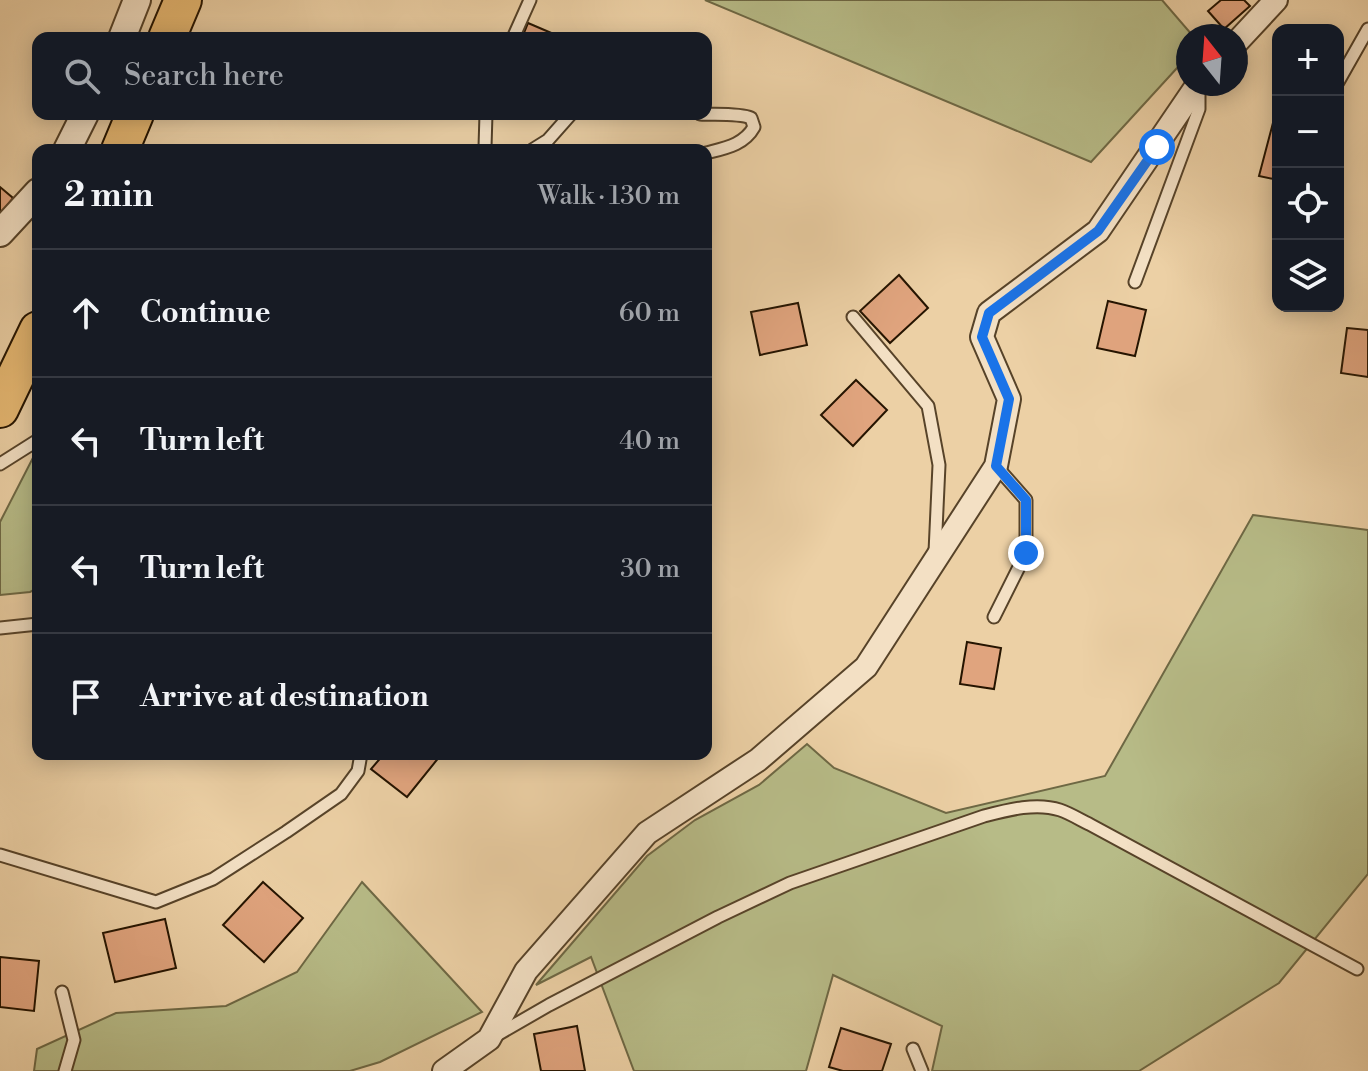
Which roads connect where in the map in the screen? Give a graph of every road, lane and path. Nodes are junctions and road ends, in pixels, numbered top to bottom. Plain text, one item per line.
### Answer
1 (137, 0) edge
2 (183, 0) edge
3 (530, 0) edge
4 (1276, 0) edge
5 (1368, 29) edge
6 (1248, 30) edge
7 (124, 32) edge
8 (170, 32) edge
9 (516, 32) edge
10 (1344, 71) edge
11 (1191, 96) edge
12 (1199, 96) edge
13 (712, 115) edge
14 (82, 120) edge
15 (132, 120) edge
16 (486, 120) edge
17 (566, 120) edge
18 (70, 144) edge
19 (122, 144) edge
20 (486, 144) edge
21 (542, 144) edge
22 (712, 151) edge
23 (32, 198) edge
24 (0, 233) edge
25 (1135, 282) dead end
26 (853, 317) dead end
27 (32, 342) edge
28 (0, 409) edge
29 (32, 444) edge
30 (0, 464) edge
31 (996, 466) junction
32 (935, 561) junction
33 (994, 617) dead end
34 (32, 625) edge
35 (0, 628) edge
36 (360, 760) edge
37 (0, 855) edge
38 (1357, 969) dead end
39 (62, 992) dead end
40 (489, 1039) junction
41 (913, 1049) dead end
42 (65, 1071) edge
43 (444, 1071) edge
44 (922, 1071) edge

1 - 7 street
2 - 8 highway
3 - 9 lane
4 - 6 street
5 - 10 lane
11 - 31 street
12 - 25 lane
13 - 22 lane
14 - 18 street
15 - 19 highway
16 - 20 lane
17 - 21 lane
23 - 24 street
26 - 32 lane
27 - 28 highway
29 - 30 lane
31 - 32 street
31 - 33 lane
32 - 40 street
34 - 35 lane
36 - 37 lane
38 - 40 lane
39 - 42 lane
40 - 43 street
41 - 44 lane

